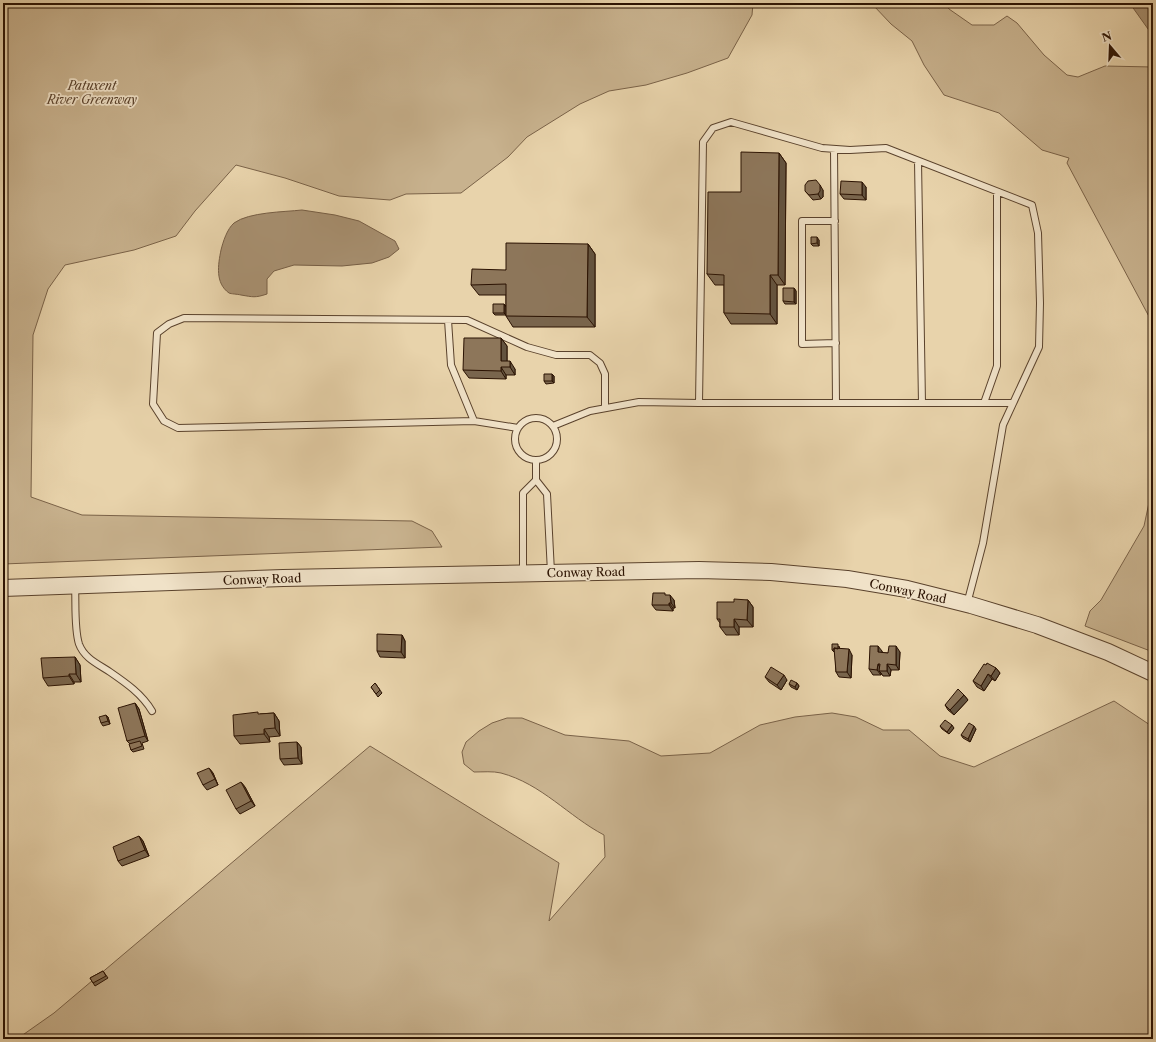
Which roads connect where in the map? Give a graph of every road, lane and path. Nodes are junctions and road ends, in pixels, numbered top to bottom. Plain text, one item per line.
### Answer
1 (834, 149) junction
2 (918, 161) junction
3 (997, 192) junction
4 (835, 221) junction
5 (448, 320) junction
6 (836, 343) junction
7 (699, 403) junction
8 (836, 403) junction
9 (922, 403) junction
10 (984, 403) junction
11 (1013, 403) junction
12 (605, 408) junction
13 (474, 421) junction
14 (553, 426) junction
15 (518, 428) junction
16 (536, 460) junction
17 (536, 480) junction
18 (551, 572) junction
19 (523, 573) junction
20 (75, 586) junction
21 (3, 588) edge
22 (967, 604) junction
23 (1153, 673) edge
24 (152, 711) dead end

1 - 2 lane
1 - 4 lane
1 - 7 lane
2 - 3 lane
2 - 9 lane
3 - 10 lane
3 - 11 lane
4 - 6 lane
4 - 6 lane
5 - 12 lane
5 - 13 lane
5 - 13 lane
6 - 8 lane
7 - 8 lane
7 - 12 lane
8 - 9 lane
9 - 10 lane
10 - 11 lane
11 - 22 lane
12 - 14 lane
13 - 15 lane
14 - 15 lane
14 - 16 lane
15 - 16 lane
16 - 17 lane
17 - 18 lane
17 - 19 lane
18 - 19 street, Conway Road
18 - 22 street, Conway Road
19 - 20 street, Conway Road
20 - 21 street, Conway Road
20 - 24 lane
22 - 23 street, Conway Road

